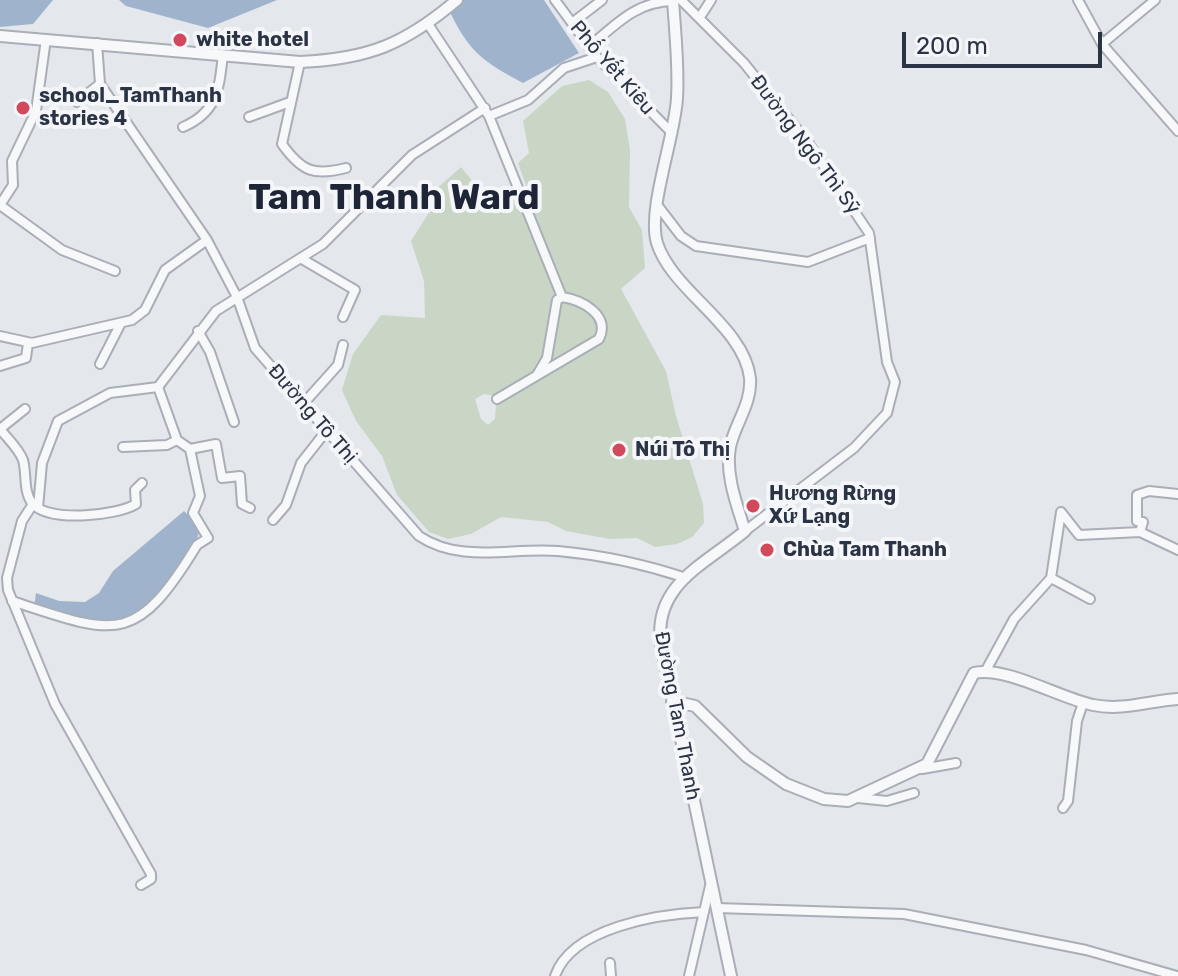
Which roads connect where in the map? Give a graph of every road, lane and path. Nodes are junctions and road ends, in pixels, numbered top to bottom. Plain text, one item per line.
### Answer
1 (457, 0) edge
2 (602, 0) edge
3 (676, 0) edge
4 (711, 0) edge
5 (1078, 0) edge
6 (1155, 0) edge
7 (561, 2) edge
8 (700, 17) junction
9 (572, 23) junction
10 (428, 24) junction
11 (0, 36) edge
12 (46, 39) junction
13 (97, 43) junction
14 (1102, 44) junction
15 (589, 47) junction
16 (223, 55) junction
17 (597, 57) junction
18 (300, 62) junction
19 (100, 84) junction
20 (77, 102) dead end
21 (290, 102) junction
22 (487, 112) junction
23 (249, 117) dead end
24 (183, 127) dead end
25 (1178, 131) edge
26 (672, 133) junction
27 (346, 168) dead end
28 (0, 205) edge
29 (658, 206) junction
30 (870, 238) junction
31 (207, 240) junction
32 (302, 259) junction
33 (115, 271) dead end
34 (237, 297) junction
35 (562, 297) junction
36 (343, 317) dead end
37 (120, 325) junction
38 (198, 331) junction
39 (0, 336) edge
40 (28, 343) junction
41 (343, 345) dead end
42 (100, 364) dead end
43 (0, 366) edge
44 (534, 379) junction
45 (158, 387) junction
46 (497, 399) dead end
47 (304, 403) junction
48 (25, 409) dead end
49 (234, 422) dead end
50 (0, 429) edge
51 (327, 430) junction
52 (177, 440) junction
53 (123, 447) dead end
54 (190, 449) junction
55 (142, 483) dead end
56 (1178, 494) edge
57 (35, 506) junction
58 (250, 508) dead end
59 (273, 520) dead end
60 (745, 531) junction
61 (1140, 532) junction
62 (1178, 550) edge
63 (686, 578) junction
64 (1051, 578) junction
65 (1090, 599) dead end
66 (12, 601) junction
67 (985, 672) junction
68 (1178, 699) edge
69 (672, 701) junction
70 (1083, 703) junction
71 (956, 763) dead end
72 (922, 769) junction
73 (914, 793) dead end
74 (858, 798) junction
75 (1063, 808) dead end
76 (141, 885) dead end
77 (710, 886) junction
78 (717, 908) junction
79 (704, 912) junction
80 (610, 963) dead end
81 (555, 976) edge
82 (611, 976) edge
83 (689, 976) edge
84 (731, 976) edge
85 (1177, 976) edge

1 - 10 street
2 - 9 street
3 - 8 street, Đường Ngô Thì Sỹ
3 - 15 street
3 - 26 street
4 - 8 street
5 - 14 street
6 - 14 street
7 - 9 street, Phố Yết Kiêu
8 - 30 street, Đường Ngô Thì Sỹ
9 - 15 street, Phố Yết Kiêu
10 - 18 street
10 - 22 street
11 - 12 street
12 - 13 street
12 - 28 street
13 - 16 street
13 - 19 street
14 - 25 street
15 - 17 street, Phố Yết Kiêu
16 - 18 street
16 - 24 street
17 - 22 street
17 - 26 street, Phố Yết Kiêu
18 - 21 street
19 - 20 street
19 - 31 street, Đường Tô Thị
21 - 23 street
21 - 27 street
22 - 32 street
22 - 35 street
26 - 29 street
28 - 33 street
29 - 30 street
29 - 60 street
30 - 60 street, Đường Ngô Thì Sỹ
31 - 34 street, Đường Tô Thị
31 - 37 street
32 - 34 street
32 - 36 street
34 - 38 street
34 - 47 street, Đường Tô Thị
35 - 44 street
35 - 44 street
37 - 40 street
37 - 42 street
38 - 45 street
38 - 49 street
39 - 40 street
40 - 43 street
41 - 47 street
44 - 46 street
45 - 52 street
45 - 57 street
47 - 51 street, Đường Tô Thị
48 - 50 street
50 - 57 street
51 - 59 street
51 - 63 street, Đường Tô Thị
52 - 53 street
52 - 54 street
54 - 58 street
54 - 66 street
55 - 57 street
56 - 61 street
57 - 66 street
60 - 63 street, Đường Tam Thanh
61 - 62 street
61 - 64 street
63 - 69 street, Đường Tam Thanh
64 - 65 street
64 - 67 street
66 - 76 street
67 - 70 street
67 - 72 street
68 - 70 street
69 - 74 street
69 - 77 street, Đường Tam Thanh
70 - 75 street
71 - 72 street
72 - 74 street
73 - 74 street
77 - 78 street, Đường Tam Thanh
77 - 79 street
78 - 84 street, Đường Tam Thanh
78 - 85 street
79 - 81 street
79 - 83 street
80 - 82 street

